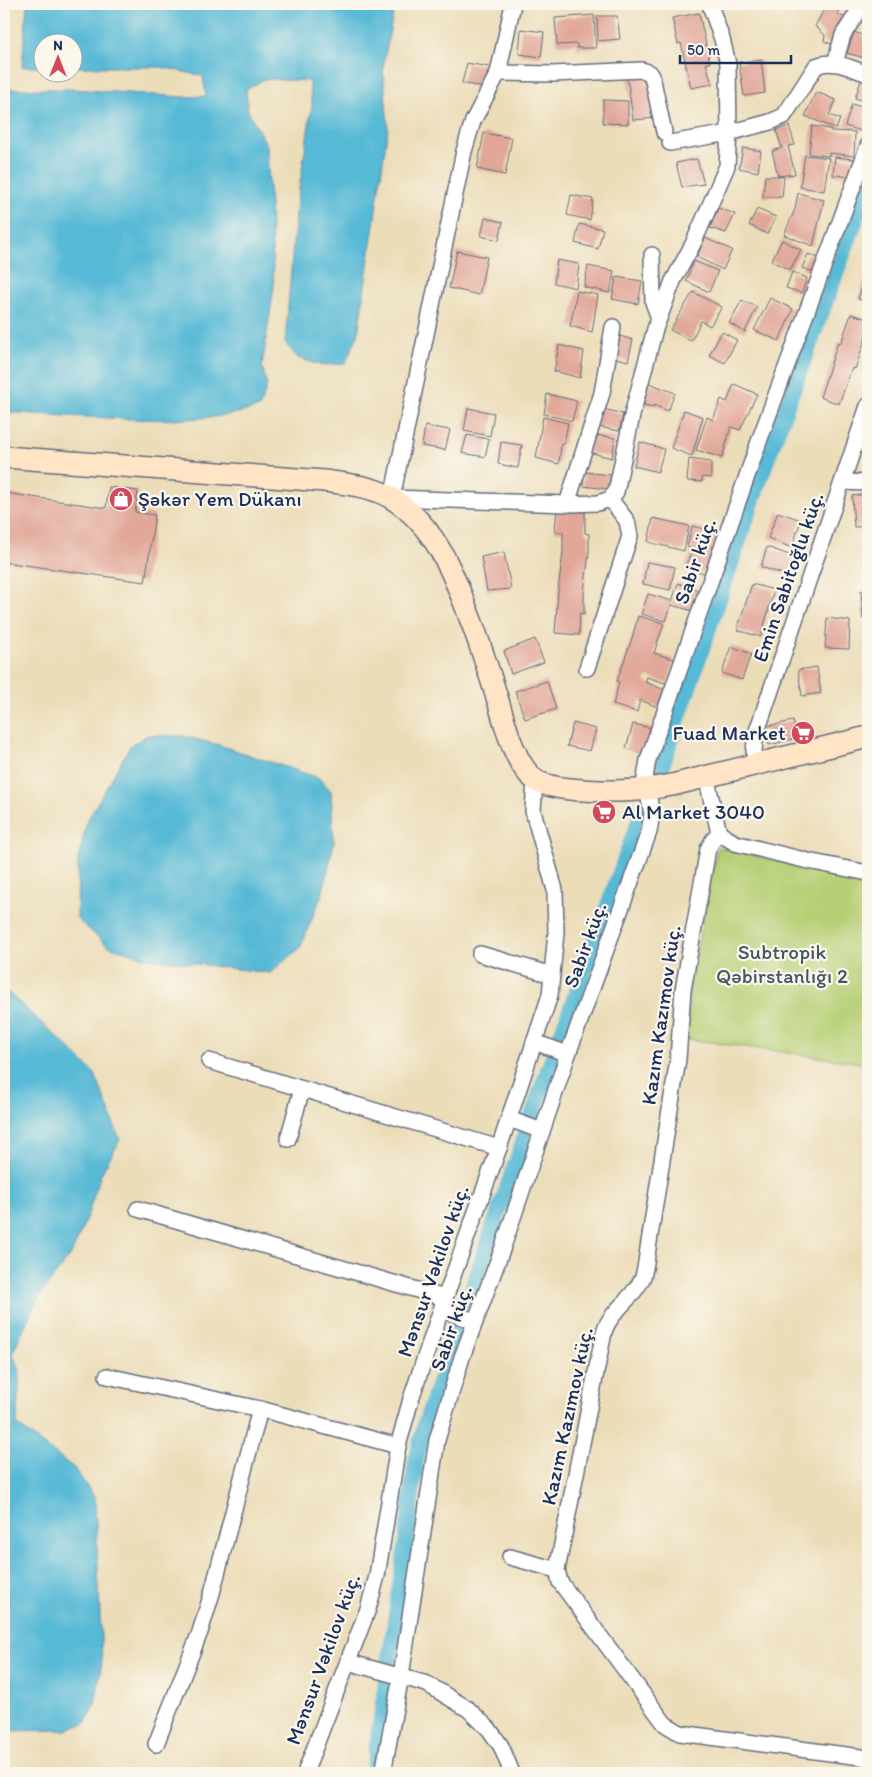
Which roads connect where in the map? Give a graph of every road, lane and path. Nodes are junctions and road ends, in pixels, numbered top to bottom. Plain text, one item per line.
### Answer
1 (513, 4) edge
2 (863, 4) edge
3 (711, 8) dead end
4 (835, 63) junction
5 (498, 73) junction
6 (868, 74) edge
7 (729, 133) junction
8 (868, 146) edge
9 (652, 255) dead end
10 (659, 318) junction
11 (613, 327) dead end
12 (868, 406) edge
13 (4, 456) edge
14 (843, 482) junction
15 (868, 482) edge
16 (392, 498) junction
17 (610, 499) junction
18 (567, 504) junction
19 (587, 668) dead end
20 (868, 737) edge
21 (755, 764) junction
22 (706, 776) junction
23 (535, 780) junction
24 (647, 789) junction
25 (719, 833) junction
26 (868, 873) edge
27 (480, 954) dead end
28 (552, 976) junction
29 (534, 1042) junction
30 (568, 1054) junction
31 (209, 1061) dead end
32 (302, 1089) junction
33 (509, 1119) junction
34 (542, 1132) junction
35 (288, 1139) dead end
36 (500, 1148) junction
37 (138, 1209) dead end
38 (443, 1304) junction
39 (475, 1321) junction
40 (107, 1376) dead end
41 (260, 1409) junction
42 (398, 1446) junction
43 (510, 1557) dead end
44 (557, 1570) junction
45 (348, 1662) junction
46 (401, 1676) junction
47 (156, 1744) dead end
48 (868, 1758) edge
49 (304, 1773) edge
50 (383, 1773) edge
51 (512, 1773) edge

1 - 5 street
2 - 4 street
3 - 7 street
4 - 6 street
4 - 7 street
5 - 7 street
5 - 16 street
7 - 10 street
8 - 24 street, Sabir küç.
9 - 10 street
10 - 17 street
11 - 18 street
12 - 14 street, Emin Sabitoğlu küç.
13 - 16 street
14 - 15 street
14 - 21 street, Emin Sabitoğlu küç.
16 - 18 street
16 - 23 street
17 - 18 street
17 - 19 street
20 - 21 street
21 - 22 street
22 - 24 street
22 - 25 street
23 - 24 street
23 - 28 street, Mənsur Vəkilov küç.
24 - 30 street, Sabir küç.
25 - 26 street
25 - 44 street, Kazım Kazımov küç.
27 - 28 street
28 - 29 street, Mənsur Vəkilov küç.
29 - 30 street
29 - 33 street, Mənsur Vəkilov küç.
30 - 34 street, Sabir küç.
31 - 32 street
32 - 35 street
32 - 36 street
33 - 34 street
33 - 36 street, Mənsur Vəkilov küç.
34 - 39 street, Sabir küç.
36 - 38 street, Mənsur Vəkilov küç.
37 - 38 street
38 - 39 street
38 - 42 street, Mənsur Vəkilov küç.
39 - 46 street, Sabir küç.
40 - 41 street
41 - 42 street
41 - 47 street
42 - 45 street, Mənsur Vəkilov küç.
43 - 44 street
44 - 48 street
45 - 46 street
45 - 49 street, Mənsur Vəkilov küç.
46 - 50 street, Sabir küç.
46 - 51 street

